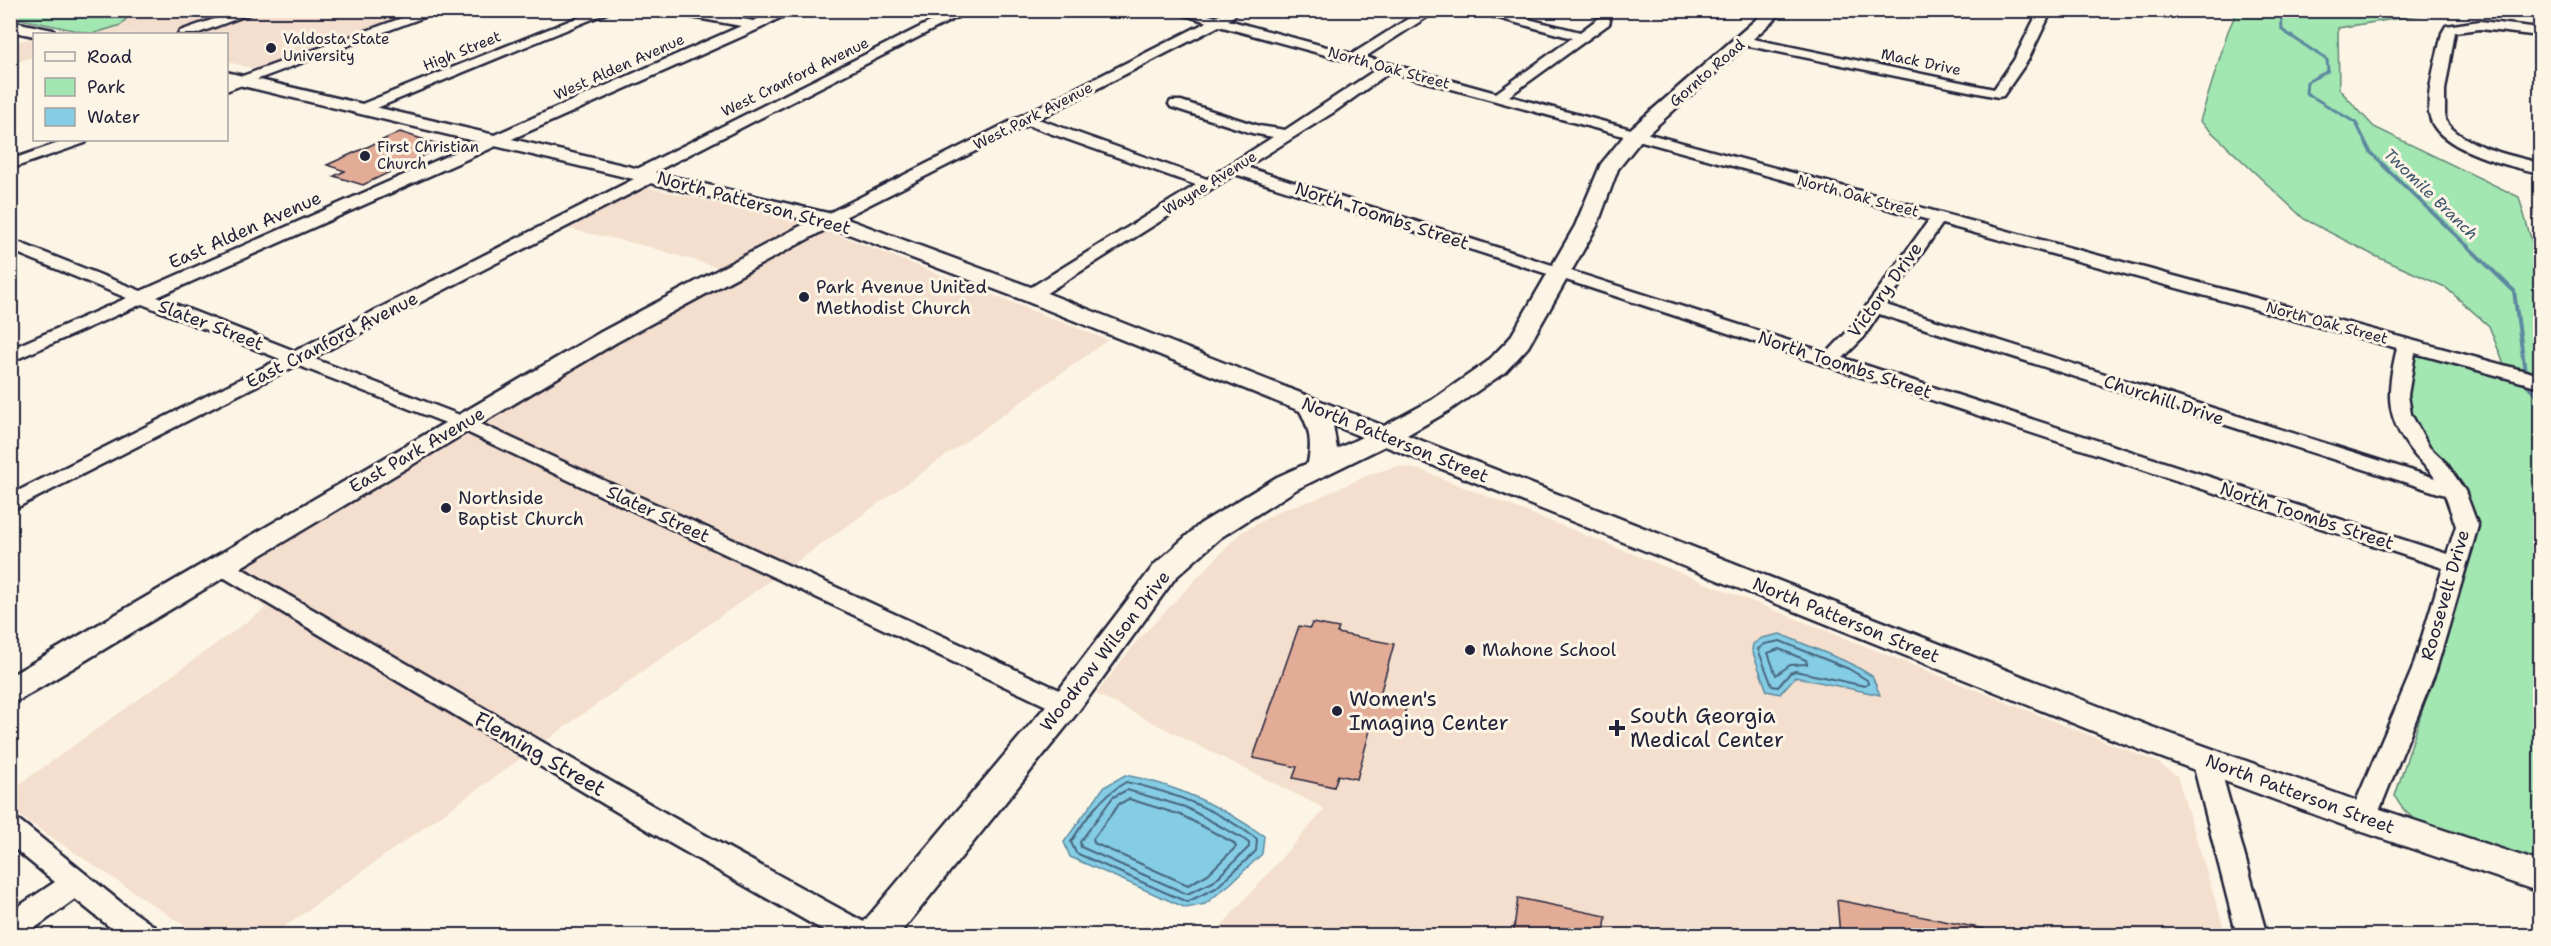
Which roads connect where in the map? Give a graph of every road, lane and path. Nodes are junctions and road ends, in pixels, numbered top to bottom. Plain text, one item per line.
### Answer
1 (254, 10) edge
2 (437, 10) edge
3 (608, 10) edge
4 (675, 10) edge
5 (788, 10) edge
6 (965, 10) edge
7 (1176, 10) edge
8 (1236, 10) edge
9 (1432, 10) edge
10 (1475, 10) edge
11 (1778, 10) edge
12 (2046, 10) edge
13 (1604, 21) dead end
14 (1217, 22) junction
15 (756, 25) junction
16 (11, 26) edge
17 (2541, 32) edge
18 (42, 33) edge
19 (188, 33) edge
20 (1583, 36) junction
21 (1744, 40) junction
22 (1353, 59) junction
23 (1387, 68) junction
24 (232, 81) edge
25 (1498, 98) junction
26 (1176, 105) dead end
27 (362, 109) junction
28 (1026, 120) junction
29 (1287, 135) junction
30 (1635, 135) junction
31 (496, 140) junction
32 (77, 141) edge
33 (10, 165) edge
34 (1232, 168) junction
35 (2541, 168) edge
36 (647, 175) junction
37 (1207, 184) junction
38 (1938, 218) junction
39 (829, 219) junction
40 (10, 244) edge
41 (1560, 272) junction
42 (1031, 295) junction
43 (143, 298) junction
44 (1875, 307) junction
45 (2407, 344) junction
46 (10, 356) edge
47 (296, 358) junction
48 (1830, 361) junction
49 (2541, 381) edge
50 (1309, 406) junction
51 (463, 423) junction
52 (1386, 436) junction
53 (1320, 467) junction
54 (2454, 491) junction
55 (10, 504) edge
56 (2457, 565) junction
57 (221, 566) junction
58 (10, 691) edge
59 (1066, 704) junction
60 (2205, 760) junction
61 (2363, 818) junction
62 (10, 829) edge
63 (2541, 877) edge
64 (76, 883) junction
65 (10, 929) edge
66 (146, 936) edge
67 (863, 936) edge
68 (875, 936) edge
69 (2252, 936) edge

1 - 19 street
2 - 24 street
3 - 27 street, High Street
4 - 15 street
5 - 15 street, West Alden Avenue
6 - 36 street, West Cranford Avenue
7 - 14 street, North Oak Street
8 - 14 street, West Park Avenue
9 - 22 street
10 - 20 street
11 - 21 main road, Gornto Road
12 - 21 street, Mack Drive
13 - 20 street
14 - 22 street, North Oak Street
14 - 28 street, West Park Avenue
15 - 31 street, West Alden Avenue
16 - 18 main road
17 - 35 street
20 - 25 street
21 - 30 main road, Gornto Road
22 - 23 street, North Oak Street
23 - 25 street, North Oak Street
23 - 29 street, Wayne Avenue
24 - 27 main road, North Patterson Street
25 - 30 street, North Oak Street
26 - 29 street
27 - 31 main road, North Patterson Street
28 - 37 street
28 - 39 street, West Park Avenue
29 - 34 street, Wayne Avenue
30 - 38 street, North Oak Street
30 - 41 main road, Woodrow Wilson Drive
31 - 36 main road, North Patterson Street
31 - 43 street, East Alden Avenue
32 - 33 street
34 - 37 street, Wayne Avenue
34 - 41 street, North Toombs Street
36 - 39 main road, North Patterson Street
36 - 47 street, East Cranford Avenue
37 - 42 street, Wayne Avenue
38 - 44 street, Victory Drive
38 - 45 street, North Oak Street
39 - 42 main road, North Patterson Street
39 - 51 main road, East Park Avenue
40 - 43 street, Slater Street
41 - 48 street, North Toombs Street
41 - 52 main road, Woodrow Wilson Drive
42 - 50 main road, North Patterson Street
43 - 46 street, East Alden Avenue
43 - 47 street, Slater Street
44 - 48 street, Victory Drive
44 - 54 street, Churchill Drive
45 - 49 street, North Oak Street
45 - 54 street, Roosevelt Drive
47 - 51 street, Slater Street
47 - 55 street, East Cranford Avenue
48 - 56 street, North Toombs Street
50 - 52 main road, North Patterson Street
50 - 53 main road
51 - 57 main road, East Park Avenue
51 - 59 street, Slater Street
52 - 53 main road, Woodrow Wilson Drive
52 - 60 main road, North Patterson Street
53 - 59 main road, Woodrow Wilson Drive
54 - 56 street, Roosevelt Drive
56 - 61 street, Roosevelt Drive
57 - 58 main road, East Park Avenue
57 - 67 street, Fleming Street
59 - 68 main road, Woodrow Wilson Drive
60 - 61 main road, North Patterson Street
60 - 69 street
61 - 63 main road, North Patterson Street
62 - 64 street
64 - 65 street
64 - 66 street

